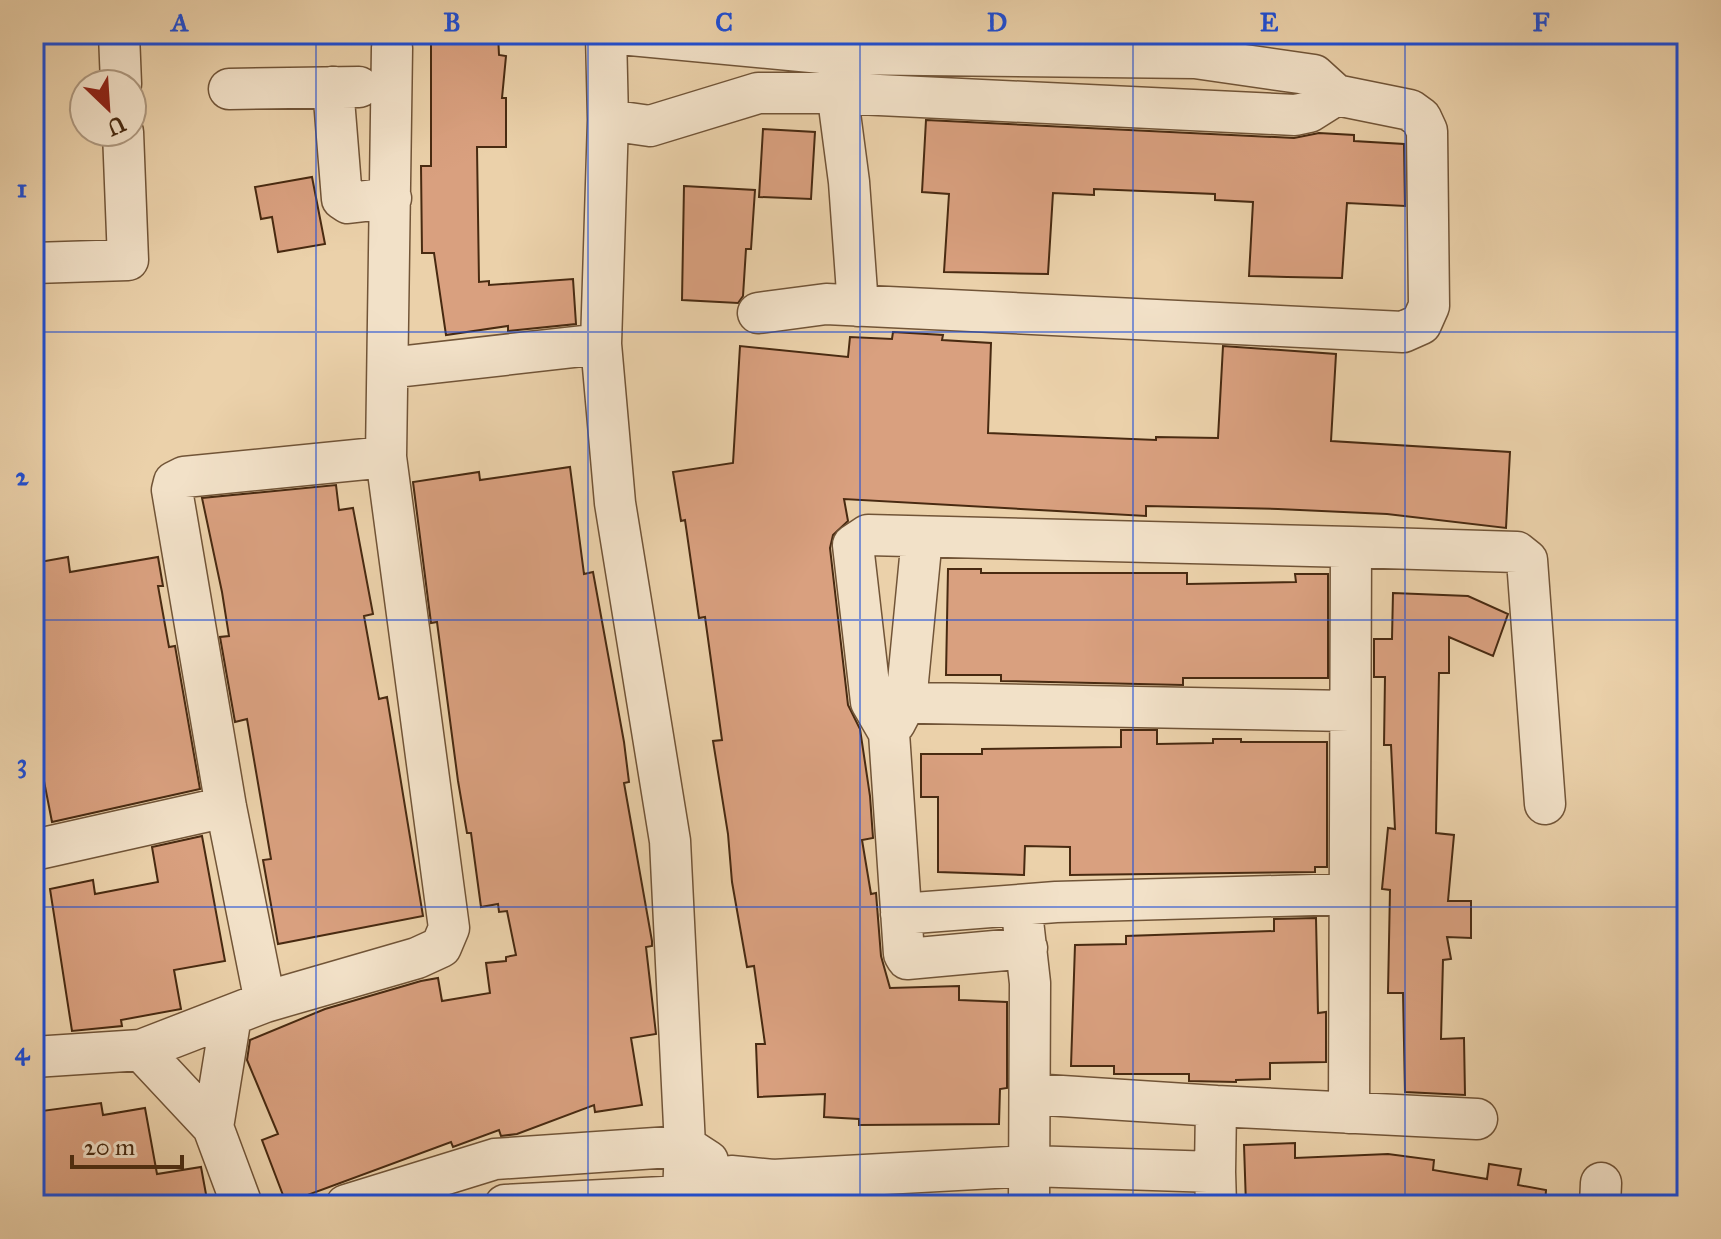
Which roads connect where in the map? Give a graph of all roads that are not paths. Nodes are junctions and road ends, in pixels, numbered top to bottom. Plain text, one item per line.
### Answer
1 (119, 34) edge
2 (606, 34) edge
3 (620, 34) edge
4 (831, 44) edge
5 (1195, 46) edge
6 (120, 68) edge
7 (333, 87) junction
8 (229, 89) dead end
9 (838, 93) junction
10 (1336, 95) junction
11 (608, 120) junction
12 (124, 148) edge
13 (391, 198) junction
14 (34, 263) edge
15 (858, 306) junction
16 (758, 313) dead end
17 (601, 344) junction
18 (388, 368) junction
19 (386, 457) junction
20 (922, 537) junction
21 (1351, 547) junction
22 (1349, 711) junction
23 (889, 713) junction
24 (1545, 804) dead end
25 (226, 807) junction
26 (34, 850) edge
27 (1348, 894) junction
28 (1021, 906) junction
29 (901, 914) junction
30 (1027, 948) junction
31 (248, 1009) junction
32 (37, 1047) edge
33 (141, 1050) junction
34 (1031, 1094) junction
35 (1216, 1106) junction
36 (1349, 1113) junction
37 (1477, 1119) dead end
38 (213, 1127) junction
39 (685, 1146) junction
40 (731, 1176) junction
41 (1029, 1186) edge
42 (1216, 1189) edge
43 (773, 1193) edge
44 (683, 1196) junction
45 (242, 1205) edge
46 (346, 1205) edge
47 (505, 1205) edge

1 - 6 street
2 - 11 street
3 - 4 street
4 - 5 street
4 - 9 street
5 - 10 street
7 - 8 street
7 - 13 street
7 - 13 street
9 - 10 street
9 - 11 street
9 - 15 street
10 - 15 street
11 - 17 street
12 - 14 street
13 - 18 street
15 - 16 street
17 - 18 street
17 - 39 street
18 - 19 street
19 - 25 street
19 - 31 street
20 - 21 street
20 - 23 street
20 - 23 street
21 - 22 street
21 - 24 street
22 - 23 street
22 - 27 street
23 - 29 street
25 - 26 street
25 - 31 street
27 - 28 street
27 - 36 street
28 - 29 street
28 - 30 street
29 - 30 street
30 - 34 street
31 - 33 street
31 - 38 street
32 - 33 street
33 - 38 street
34 - 35 street
34 - 41 street
35 - 36 street
35 - 42 street
36 - 37 street
38 - 45 street
39 - 40 street
39 - 44 street
39 - 46 street
40 - 43 street
40 - 44 street
41 - 42 street
41 - 43 street
44 - 47 street

